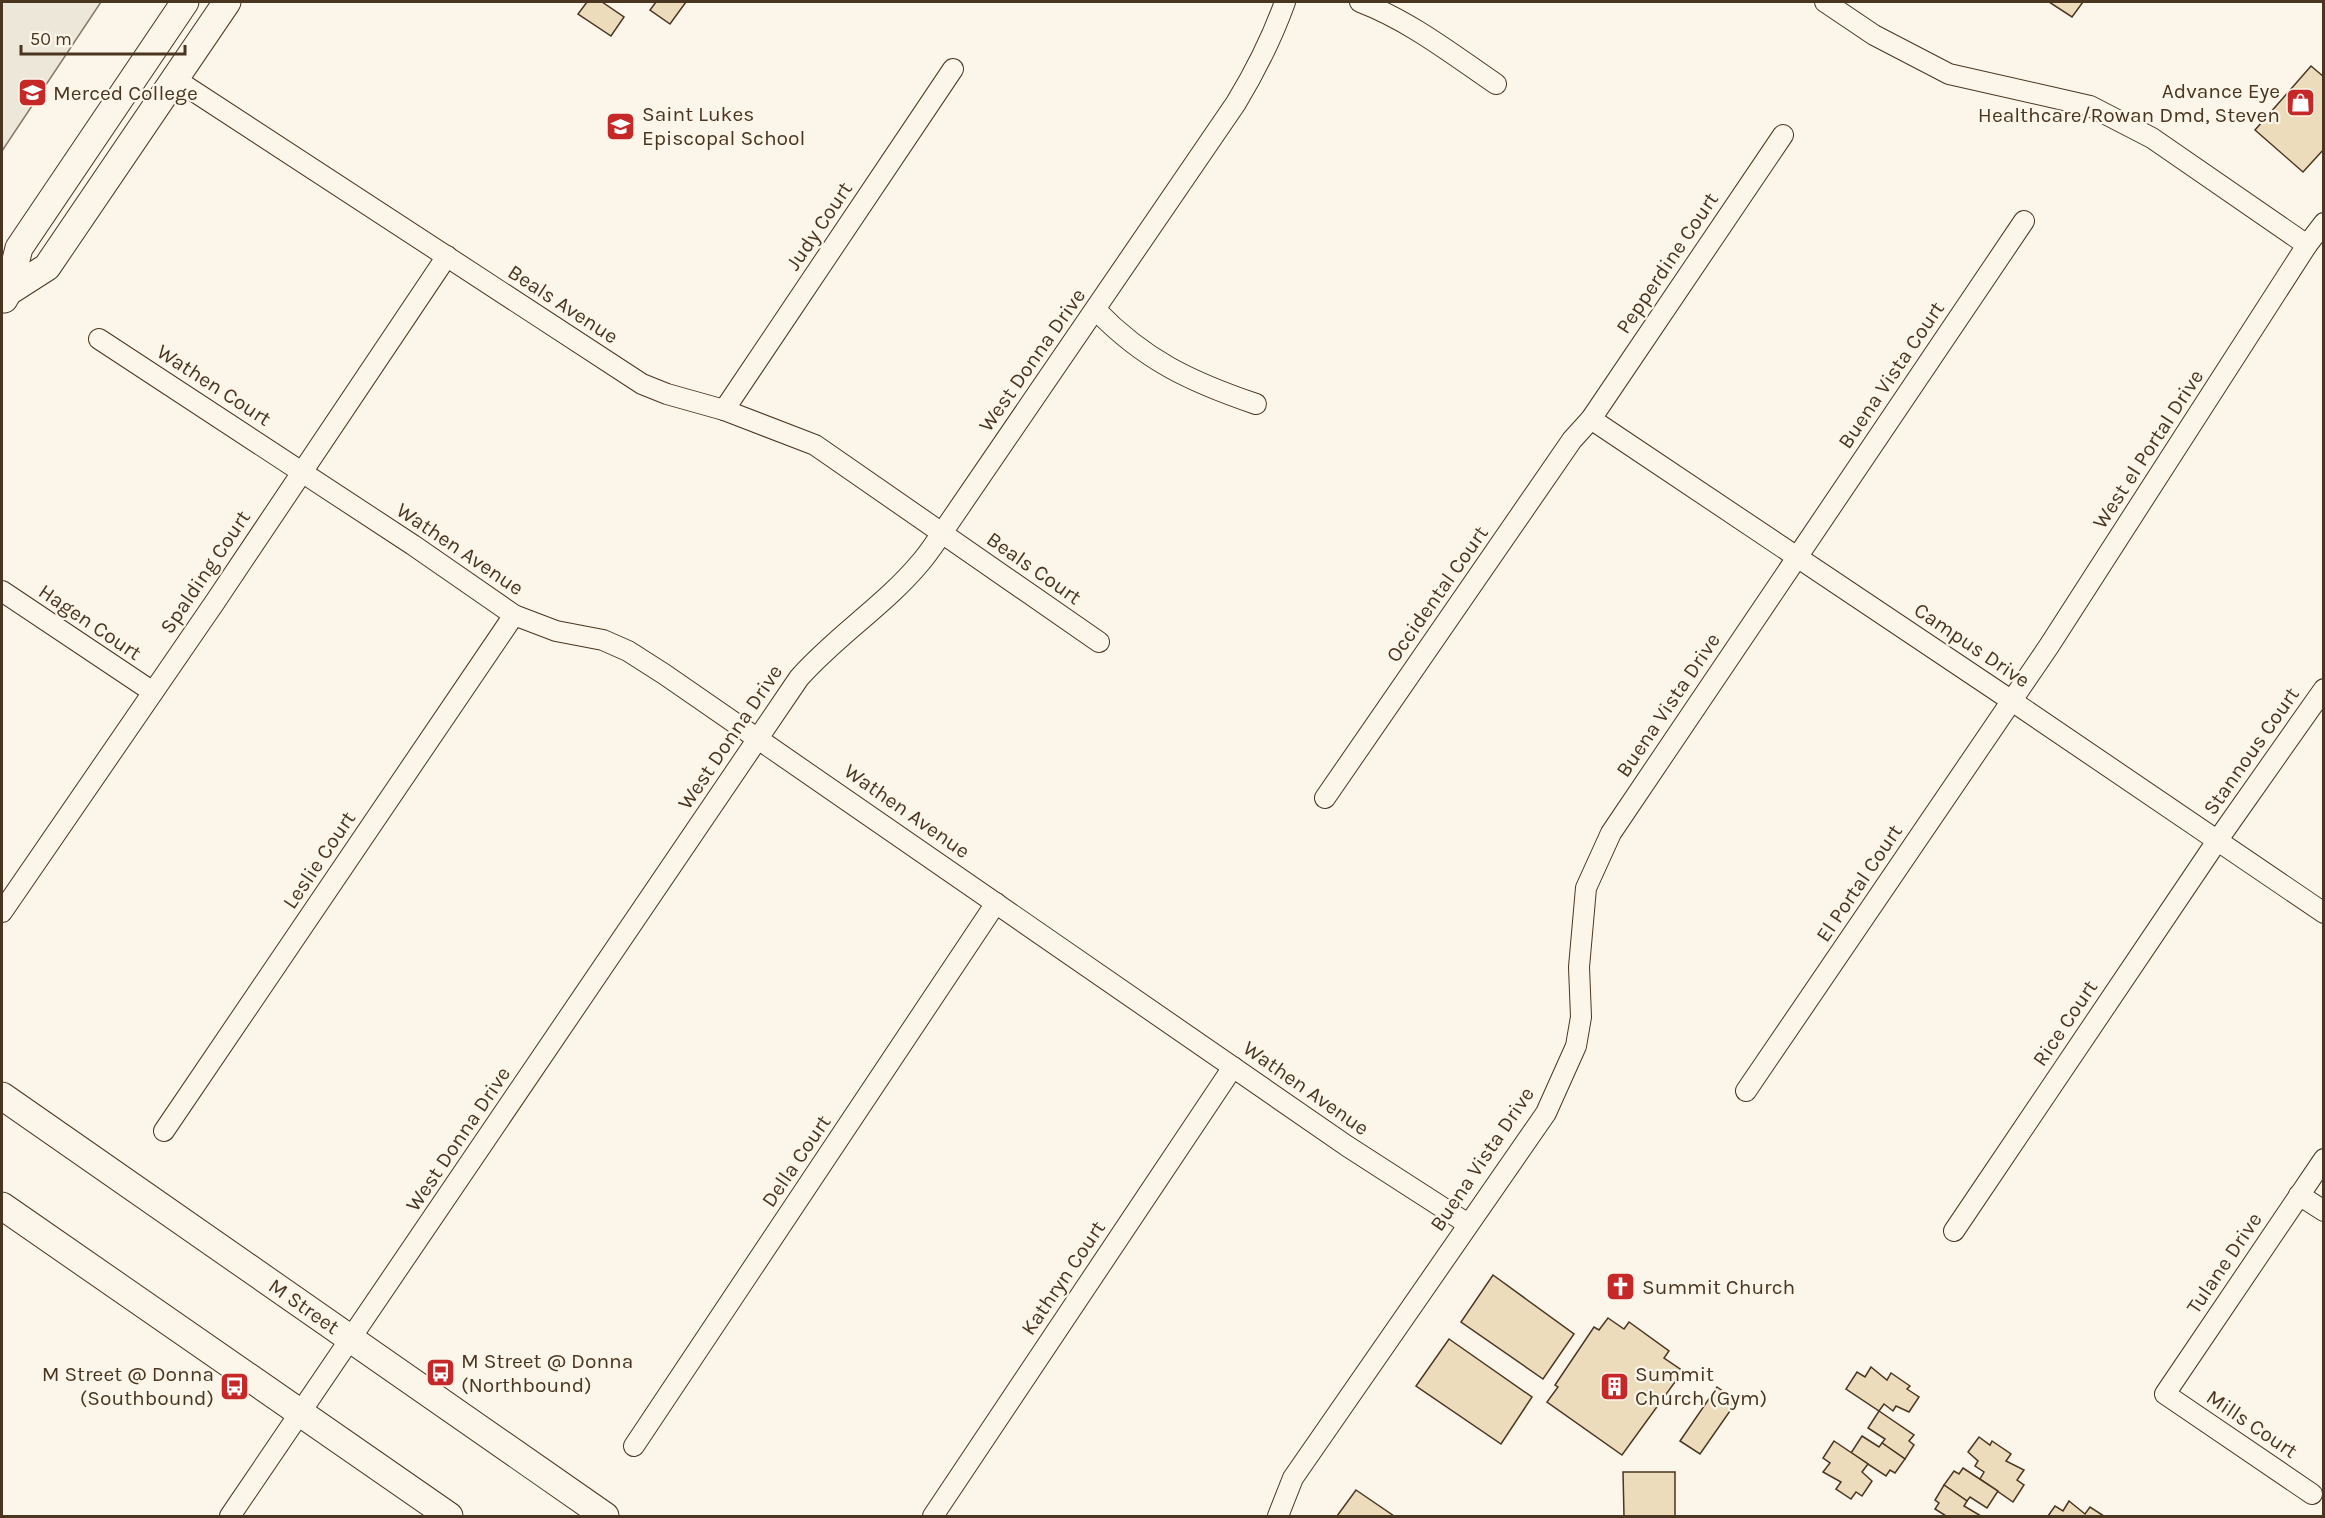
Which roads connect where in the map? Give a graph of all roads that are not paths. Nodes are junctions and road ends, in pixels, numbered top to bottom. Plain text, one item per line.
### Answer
1 (185, 2) edge
2 (227, 2) edge
3 (1285, 2) edge
4 (1360, 2) edge
5 (1832, 3) edge
6 (953, 69) dead end
7 (175, 79) junction
8 (1496, 84) dead end
9 (1783, 135) dead end
10 (2024, 222) dead end
11 (2324, 223) edge
12 (2307, 245) junction
13 (447, 256) junction
14 (4, 294) edge
15 (1096, 310) junction
16 (99, 339) dead end
17 (1256, 404) dead end
18 (724, 410) junction
19 (1591, 419) junction
20 (302, 471) junction
21 (942, 533) junction
22 (1798, 556) junction
23 (2, 591) edge
24 (514, 615) junction
25 (1099, 642) dead end
26 (2324, 688) edge
27 (153, 692) junction
28 (2012, 701) junction
29 (758, 737) junction
30 (1325, 798) dead end
31 (2217, 841) junction
32 (996, 903) junction
33 (3, 906) edge
34 (2324, 913) edge
35 (1233, 1067) junction
36 (1746, 1091) dead end
37 (2, 1096) edge
38 (164, 1131) dead end
39 (2324, 1159) edge
40 (2299, 1195) junction
41 (2, 1206) edge
42 (2324, 1211) edge
43 (1468, 1224) junction
44 (1954, 1231) dead end
45 (350, 1339) junction
46 (2165, 1394) joint
47 (300, 1413) junction
48 (634, 1446) dead end
49 (2312, 1494) dead end
50 (230, 1516) edge
51 (449, 1516) edge
52 (605, 1516) edge
53 (933, 1516) edge
54 (1278, 1516) edge

1 - 14 street
2 - 7 street
3 - 15 street, West Donna Drive
4 - 8 street
5 - 12 street
6 - 18 street, Judy Court
7 - 13 street, Beals Avenue
7 - 14 street
9 - 19 street, Pepperdine Court
10 - 22 street, Buena Vista Court
11 - 12 street, West el Portal Drive
12 - 28 street, West el Portal Drive
13 - 18 street, Beals Avenue
13 - 20 street, Spalding Court
15 - 17 street
15 - 21 street, West Donna Drive
16 - 20 street, Wathen Court
18 - 21 street, Beals Avenue
19 - 22 street, Campus Drive
19 - 30 street, Occidental Court
20 - 24 street, Wathen Avenue
20 - 27 street, Spalding Court
21 - 25 street, Beals Court
21 - 29 street, West Donna Drive
22 - 28 street, Campus Drive
22 - 43 street, Buena Vista Drive
23 - 27 street, Hagen Court
24 - 29 street, Wathen Avenue
24 - 38 street, Leslie Court
26 - 31 street, Stannous Court
27 - 33 street, Spalding Court
28 - 31 street, Campus Drive
28 - 36 street, El Portal Court
29 - 32 street, Wathen Avenue
29 - 45 street, West Donna Drive
31 - 34 street, Campus Drive
31 - 44 street, Rice Court
32 - 35 street, Wathen Avenue
32 - 48 street, Della Court
35 - 43 street, Wathen Avenue
35 - 53 street, Kathryn Court
37 - 45 street, M Street
39 - 40 street, Tulane Drive
40 - 42 street
40 - 46 street, Tulane Drive
41 - 47 street
43 - 54 street, Buena Vista Drive
45 - 47 street, West Donna Drive
45 - 52 street, M Street
46 - 49 street, Mills Court
47 - 50 street, West Donna Drive
47 - 51 street

